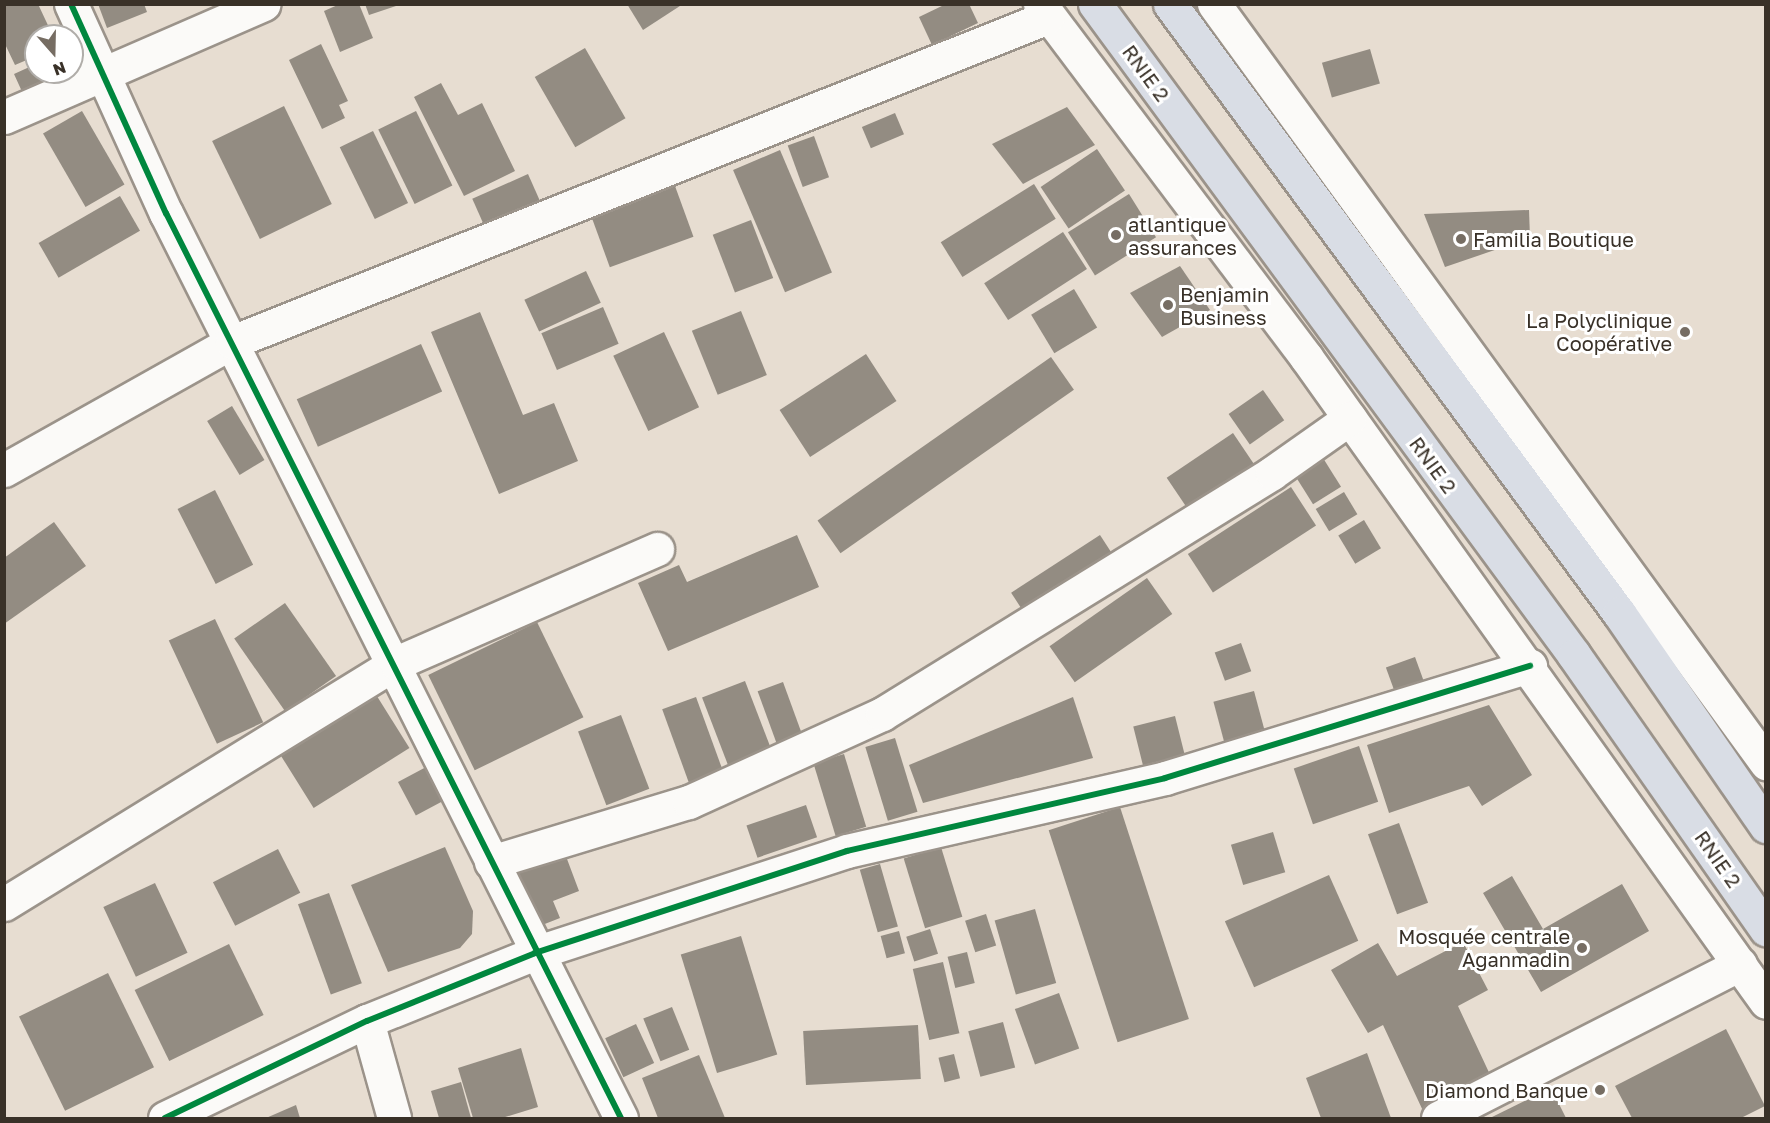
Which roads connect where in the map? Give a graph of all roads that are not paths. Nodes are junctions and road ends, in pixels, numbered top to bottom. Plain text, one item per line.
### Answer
1 (71, 4) edge
2 (264, 4) edge
3 (1095, 4) edge
4 (1170, 4) edge
5 (1214, 4) edge
6 (1044, 10) edge
7 (102, 74) junction
8 (4, 117) edge
9 (232, 342) junction
10 (1350, 418) junction
11 (4, 470) edge
12 (657, 549) dead end
13 (396, 663) junction
14 (1530, 666) junction
15 (1766, 763) edge
16 (1766, 826) edge
17 (491, 862) junction
18 (4, 904) edge
19 (1766, 929) edge
20 (535, 953) junction
21 (1740, 964) junction
22 (1766, 1002) edge
23 (367, 1021) junction
24 (165, 1119) edge
25 (394, 1119) edge
26 (621, 1119) edge
27 (1438, 1119) edge

1 - 7 street
2 - 7 street
3 - 19 highway, RNIE 2 / RNIE 2
4 - 16 highway
5 - 15 street
6 - 9 street
6 - 10 street
7 - 8 street
7 - 9 street
9 - 11 street
9 - 13 street
10 - 14 street
10 - 17 street
12 - 13 street
13 - 17 street
13 - 18 street
14 - 20 street
14 - 21 street
17 - 20 street
20 - 23 street
20 - 26 street
21 - 22 street
21 - 27 street
23 - 24 street
23 - 25 street

